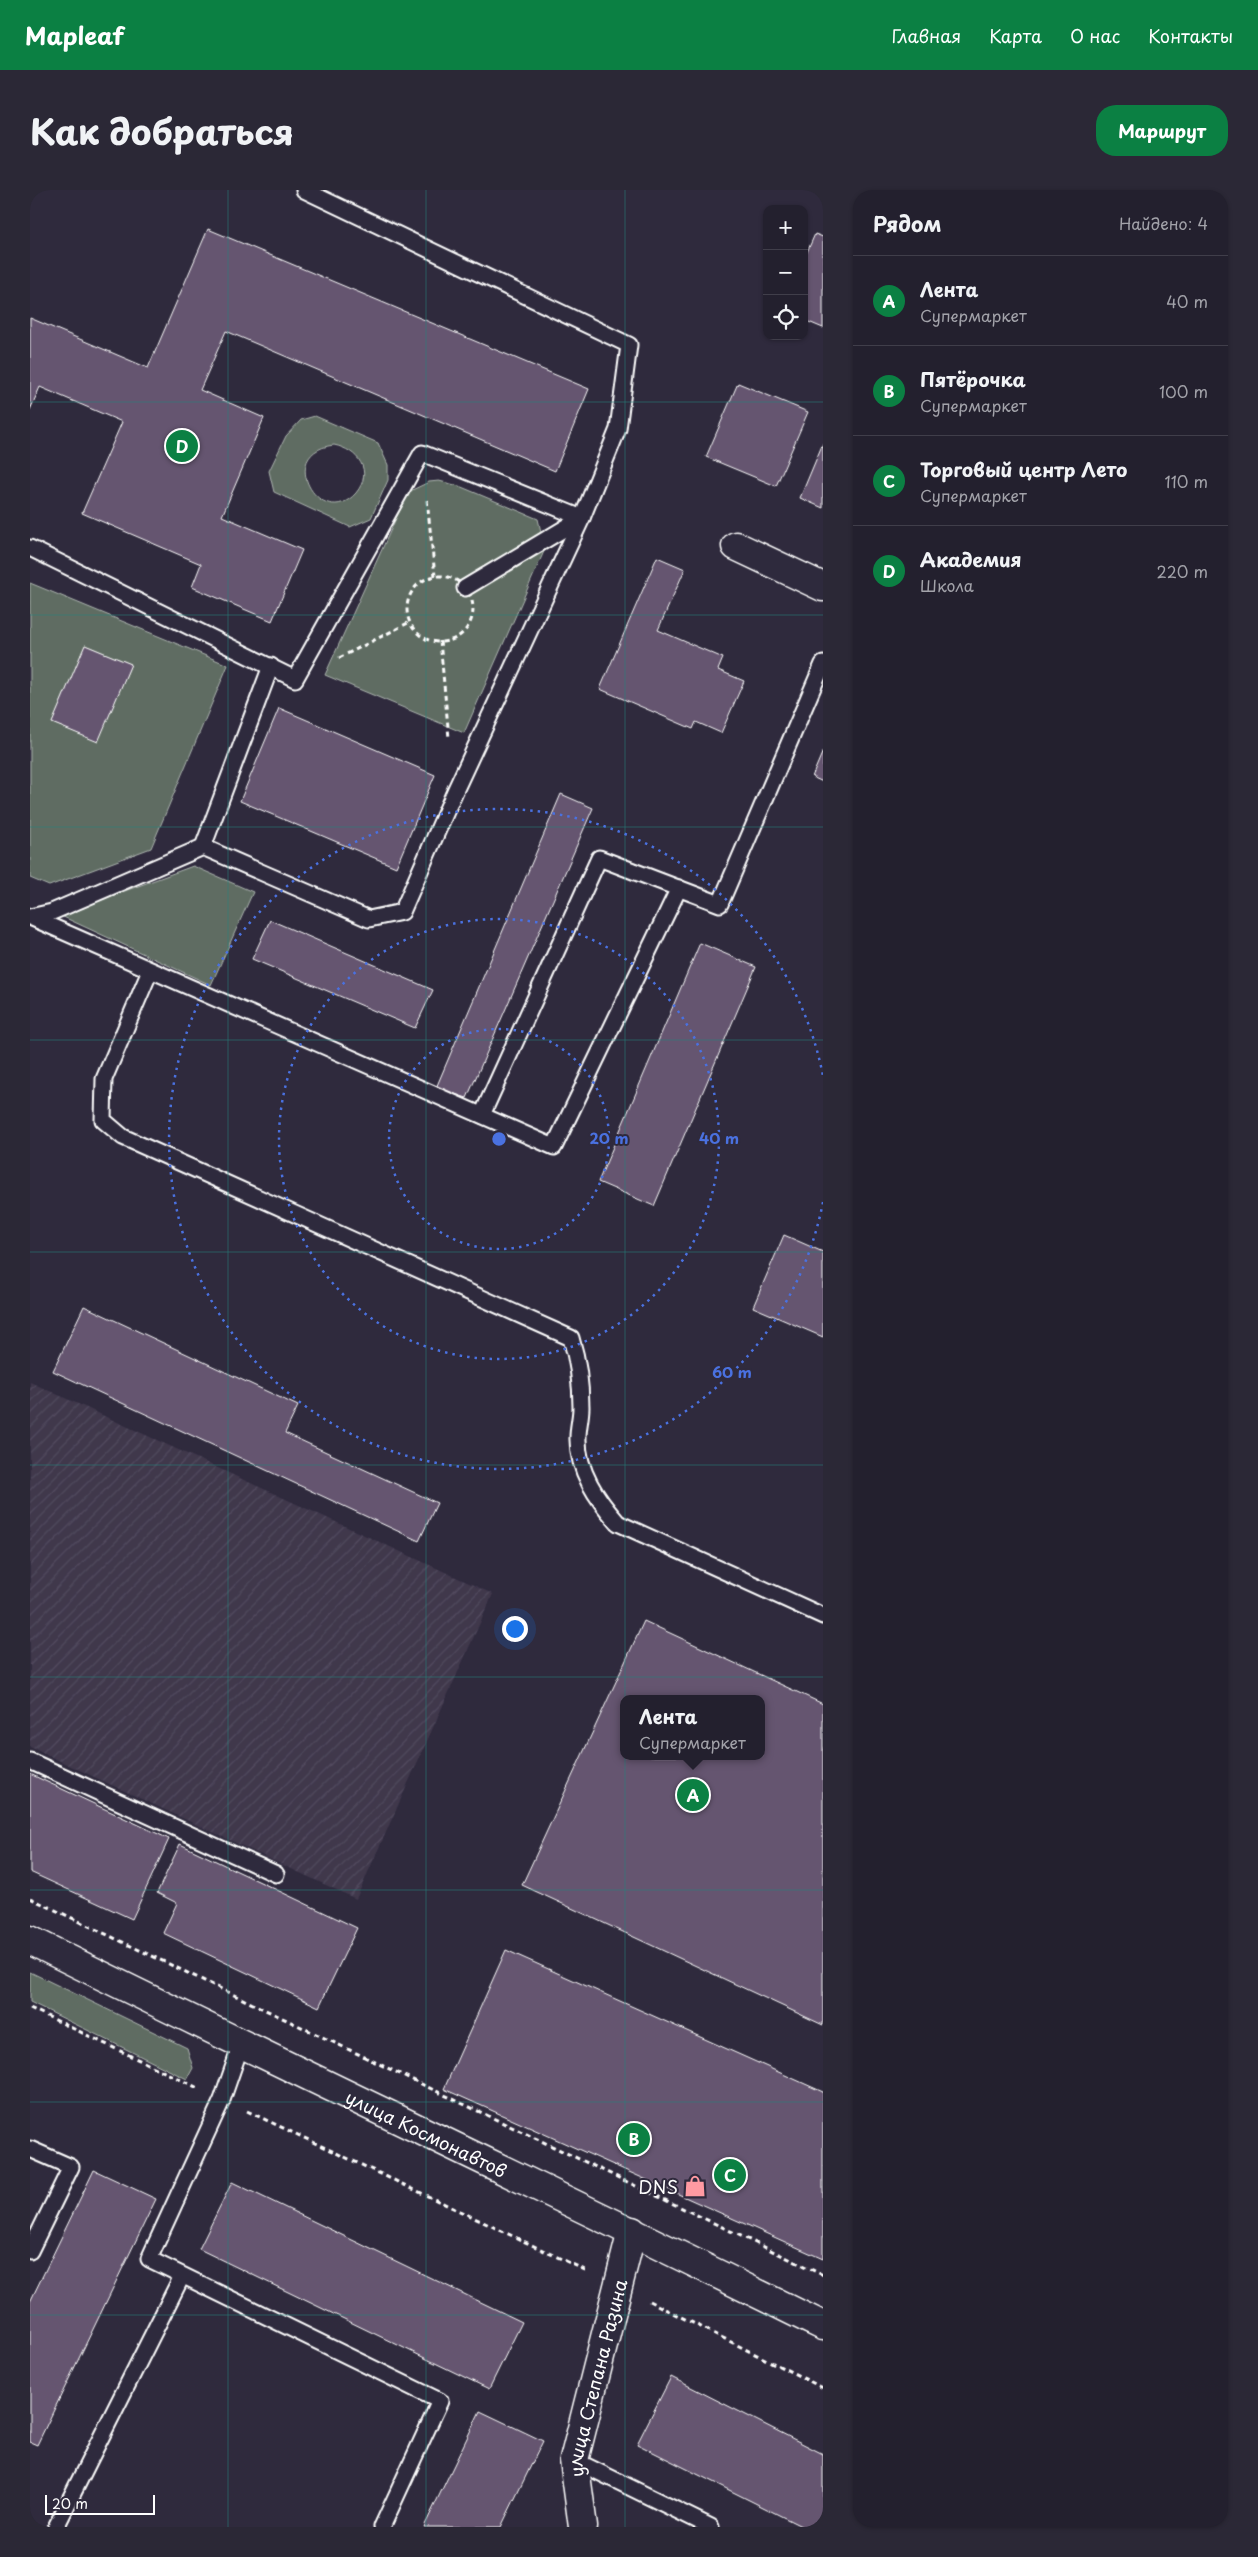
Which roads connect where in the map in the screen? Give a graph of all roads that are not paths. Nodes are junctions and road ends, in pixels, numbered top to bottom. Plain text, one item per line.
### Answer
1 (304, 190) edge
2 (582, 518) junction
3 (736, 546) dead end
4 (30, 548) edge
5 (823, 587) edge
6 (465, 588) road end
7 (823, 664) edge
8 (271, 666) junction
9 (203, 848) junction
10 (679, 888) junction
11 (30, 917) edge
12 (150, 972) junction
13 (482, 1115) junction
14 (823, 1616) edge
15 (30, 1761) edge
16 (276, 1874) dead end
17 (30, 1940) edge
18 (241, 2045) junction
19 (30, 2149) edge
20 (632, 2231) junction
21 (30, 2251) edge
22 (182, 2276) junction
23 (823, 2326) edge
24 (574, 2460) junction
25 (56, 2527) edge
26 (382, 2527) edge
27 (582, 2527) edge
28 (711, 2527) edge

1 - 2 lane
2 - 6 lane
2 - 8 lane
2 - 9 lane
3 - 5 street
4 - 8 lane
7 - 10 lane
8 - 9 lane
9 - 11 lane
10 - 13 lane
10 - 13 lane
11 - 12 lane
12 - 13 lane
12 - 14 lane
15 - 16 lane
17 - 18 street, улица Космонавтов
18 - 20 street, улица Космонавтов
18 - 22 lane
19 - 21 lane
20 - 23 street, улица Космонавтов
20 - 24 street, улица Степана Разина
22 - 25 lane
22 - 26 lane
24 - 27 street, улица Степана Разина
24 - 28 lane

